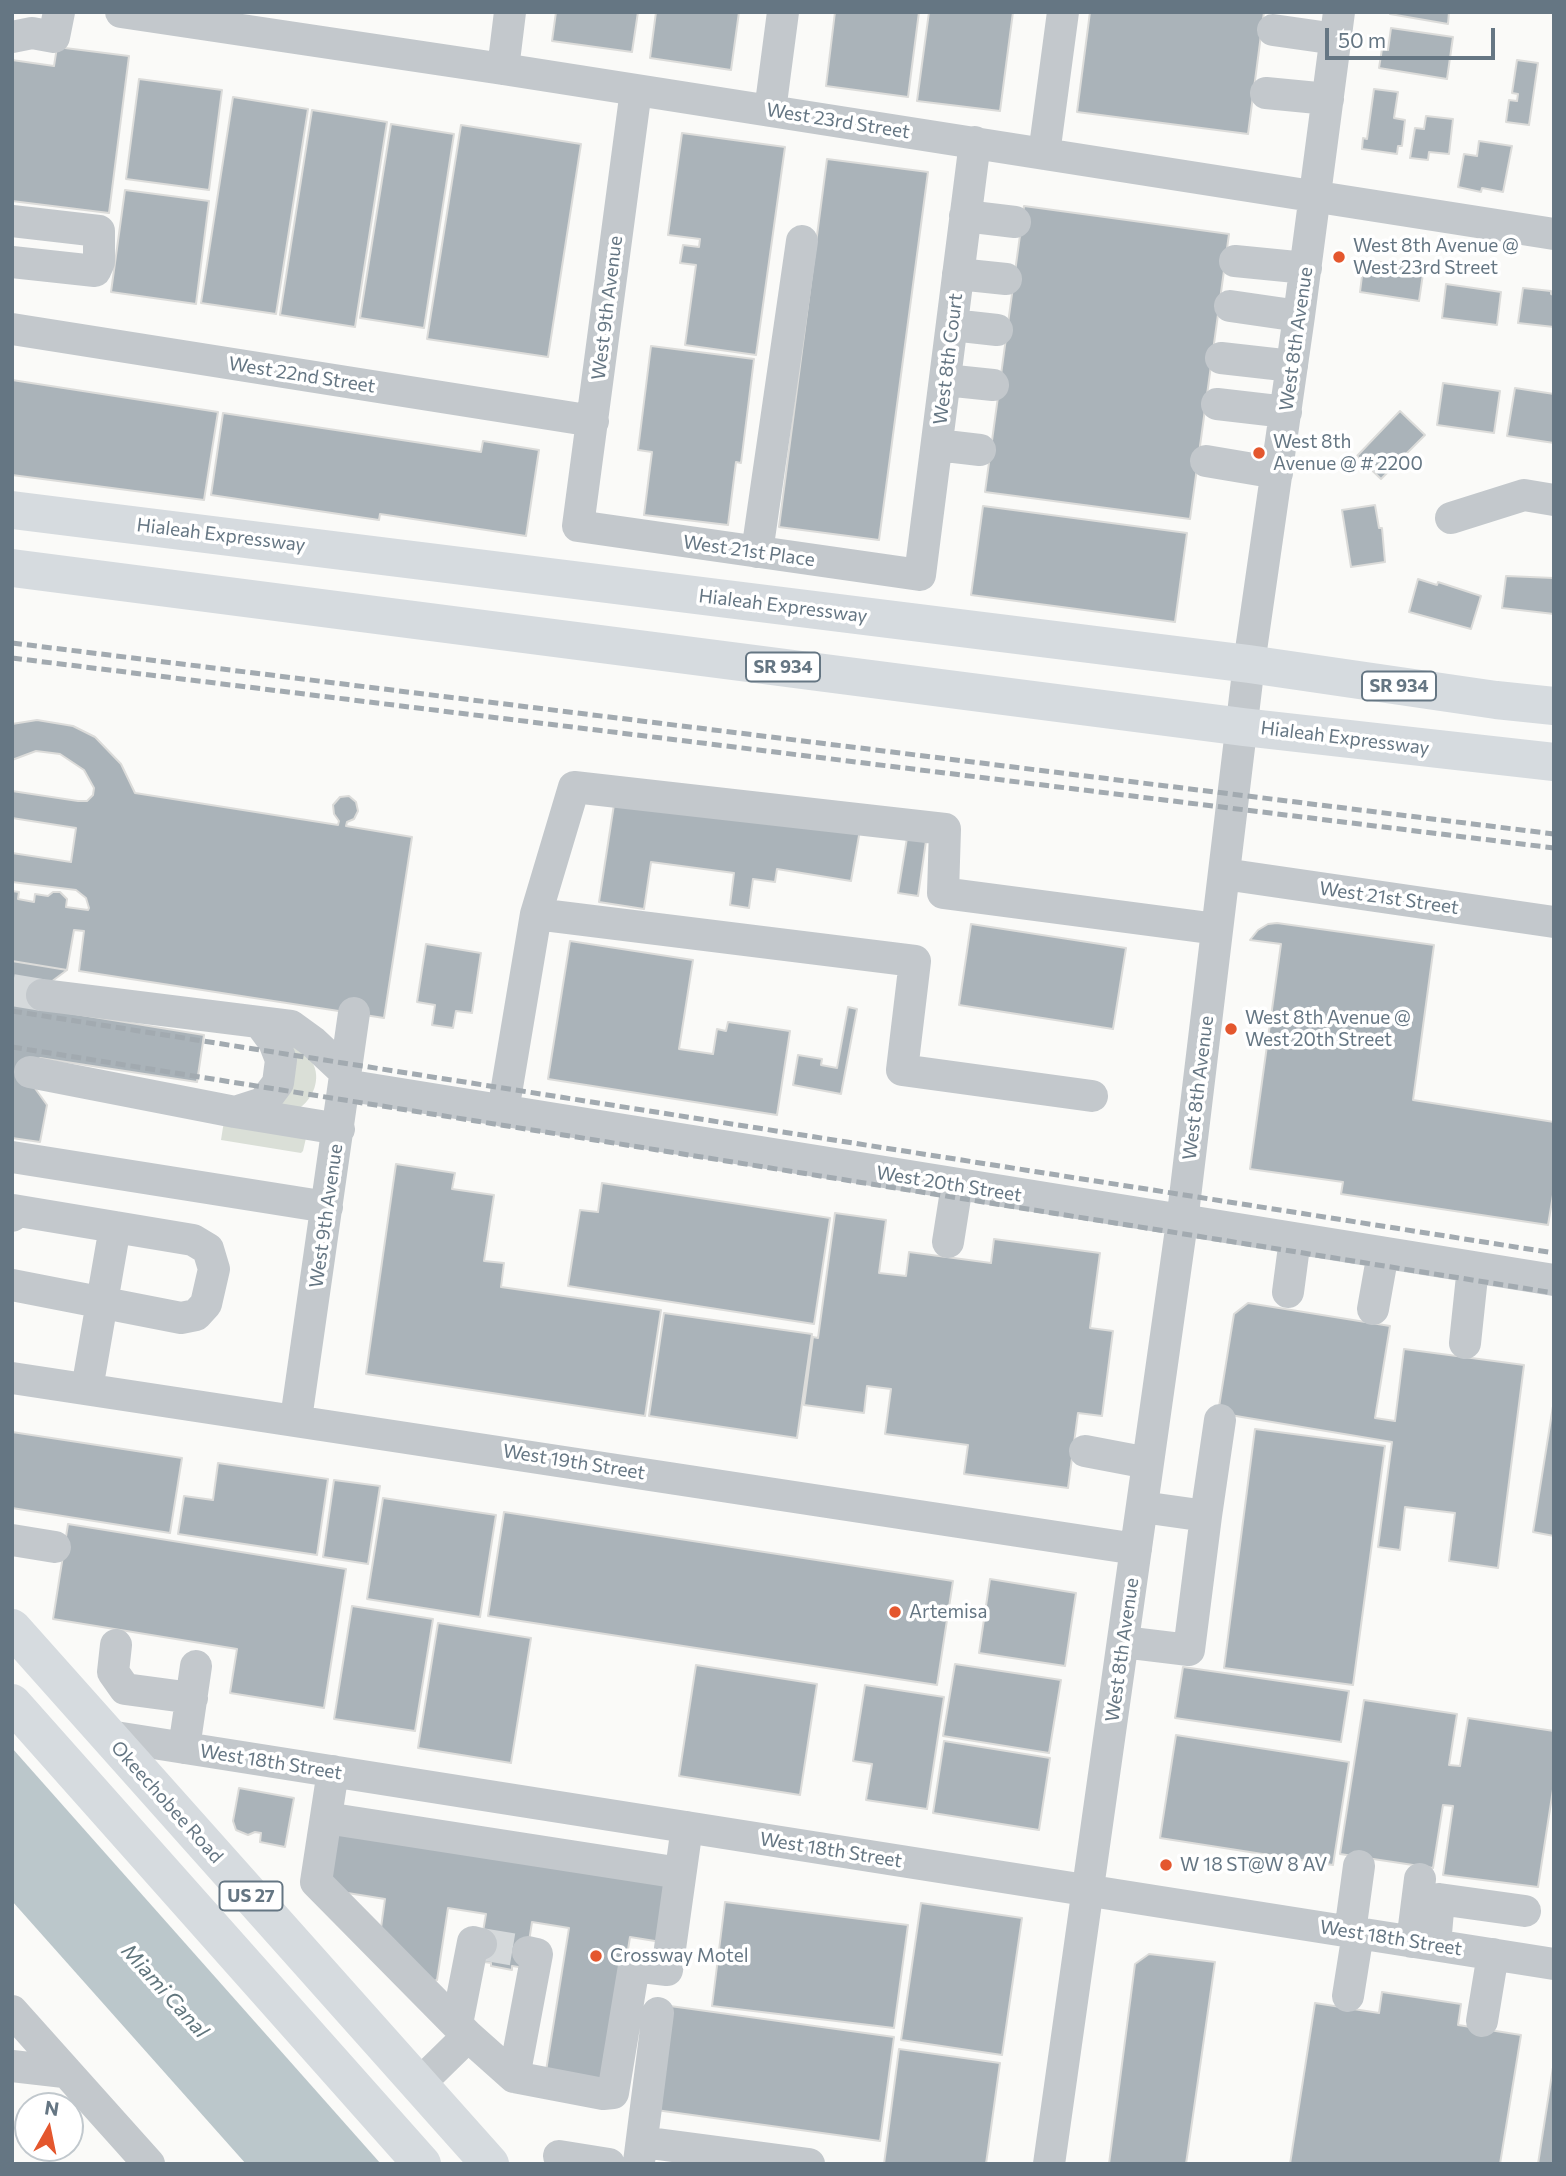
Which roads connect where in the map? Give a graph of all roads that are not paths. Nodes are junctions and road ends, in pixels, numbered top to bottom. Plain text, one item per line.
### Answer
1 (59, 12) edge
2 (121, 12) edge
3 (510, 12) edge
4 (783, 12) edge
5 (1062, 12) edge
6 (236, 20) edge
7 (1338, 26) edge
8 (1273, 30) dead end
9 (12, 37) edge
10 (503, 69) junction
11 (636, 90) junction
12 (1266, 93) dead end
13 (1328, 99) junction
14 (770, 111) junction
15 (975, 142) junction
16 (1044, 153) junction
17 (1315, 198) junction
18 (965, 216) junction
19 (12, 221) edge
20 (1015, 222) dead end
21 (1554, 234) edge
22 (802, 241) dead end
23 (1235, 261) dead end
24 (12, 262) edge
25 (1306, 268) junction
26 (958, 274) junction
27 (1006, 279) dead end
28 (1230, 306) dead end
29 (1299, 316) junction
30 (952, 325) junction
31 (12, 329) edge
32 (997, 330) dead end
33 (1221, 358) dead end
34 (1292, 366) junction
35 (945, 380) junction
36 (993, 385) dead end
37 (1217, 404) dead end
38 (1286, 412) junction
39 (593, 421) junction
40 (937, 445) junction
41 (979, 450) dead end
42 (1206, 461) dead end
43 (1277, 473) junction
44 (1554, 500) edge
45 (12, 510) edge
46 (1451, 518) dead end
47 (578, 526) joint
48 (757, 552) junction
49 (12, 568) edge
50 (920, 575) joint
51 (1249, 664) junction
52 (1554, 706) edge
53 (1243, 727) junction
54 (1554, 762) edge
55 (1224, 874) junction
56 (536, 914) junction
57 (1554, 922) edge
58 (1217, 929) junction
59 (42, 995) tunnel mouth
60 (355, 1013) dead end
61 (260, 1023) junction
62 (30, 1072) dead end
63 (345, 1079) junction
64 (1092, 1096) dead end
65 (503, 1111) junction
66 (235, 1112) junction
67 (339, 1129) junction
68 (12, 1157) edge
69 (957, 1185) junction
70 (327, 1206) junction
71 (12, 1216) edge
72 (1182, 1222) junction
73 (116, 1227) junction
74 (1295, 1240) junction
75 (948, 1242) dead end
76 (1383, 1253) junction
77 (1473, 1267) junction
78 (1554, 1280) edge
79 (12, 1285) edge
80 (1288, 1292) dead end
81 (102, 1303) junction
82 (1373, 1309) dead end
83 (1465, 1343) dead end
84 (12, 1378) edge
85 (88, 1389) junction
86 (296, 1419) junction
87 (1220, 1420) dead end
88 (1085, 1451) dead end
89 (1148, 1463) junction
90 (1142, 1507) junction
91 (1206, 1516) junction
92 (12, 1540) edge
93 (55, 1547) dead end
94 (1136, 1549) junction
95 (12, 1628) edge
96 (1123, 1642) junction
97 (116, 1645) dead end
98 (196, 1666) dead end
99 (192, 1698) junction
100 (12, 1703) edge
101 (109, 1736) junction
102 (184, 1748) junction
103 (333, 1771) junction
104 (521, 1801) junction
105 (326, 1818) junction
106 (687, 1827) junction
107 (513, 1848) junction
108 (1360, 1866) dead end
109 (680, 1873) junction
110 (1420, 1879) dead end
111 (1088, 1890) junction
112 (1525, 1911) dead end
113 (1354, 1932) junction
114 (481, 1944) dead end
115 (1424, 1944) junction
116 (528, 1952) dead end
117 (1493, 1954) junction
118 (1554, 1964) edge
119 (1348, 1996) dead end
120 (12, 2011) edge
121 (658, 2014) dead end
122 (1482, 2021) dead end
123 (463, 2030) junction
124 (12, 2066) edge
125 (64, 2072) junction
126 (514, 2077) junction
127 (419, 2084) junction
128 (640, 2153) edge
129 (559, 2156) dead end
130 (149, 2164) edge
131 (422, 2164) edge
132 (490, 2164) edge
133 (609, 2164) edge
134 (809, 2164) edge
135 (1049, 2164) edge

1 - 9 street
2 - 6 street, West 23rd Street
3 - 10 street
4 - 14 street
5 - 16 street
6 - 10 street, West 23rd Street
7 - 8 street
7 - 13 street, West 8th Avenue
10 - 11 street, West 23rd Street
11 - 14 street, West 23rd Street
11 - 39 street, West 9th Avenue
12 - 13 street
13 - 17 street, West 8th Avenue
14 - 15 street, West 23rd Street
15 - 16 street, West 23rd Street
15 - 18 street, West 8th Court
16 - 17 street, West 23rd Street
17 - 21 street, West 23rd Street
17 - 25 street, West 8th Avenue
18 - 20 street
18 - 26 street, West 8th Court
19 - 24 street
22 - 48 street
23 - 25 street
25 - 29 street, West 8th Avenue
26 - 27 street
26 - 30 street, West 8th Court
28 - 29 street
29 - 34 street, West 8th Avenue
30 - 32 street
30 - 35 street, West 8th Court
31 - 39 street, West 22nd Street
33 - 34 street
34 - 38 street, West 8th Avenue
35 - 36 street
35 - 40 street, West 8th Court
37 - 38 street
38 - 43 street, West 8th Avenue
39 - 47 street, West 9th Avenue
40 - 41 street
40 - 50 street, West 8th Court
42 - 43 street
43 - 51 street, West 8th Avenue
44 - 46 street
45 - 51 main road, Hialeah Expressway / SR 934
47 - 48 street, West 21st Place
48 - 50 street, West 21st Place
49 - 53 main road, Hialeah Expressway / SR 934
51 - 52 main road, Hialeah Expressway / SR 934
51 - 53 street, West 8th Avenue
53 - 54 main road, Hialeah Expressway / SR 934
53 - 55 street, West 8th Avenue
55 - 57 street, West 21st Street
55 - 58 street, West 8th Avenue
56 - 58 street
56 - 64 street
56 - 65 street
58 - 72 street, West 8th Avenue
59 - 61 street
60 - 63 street, West 9th Avenue
61 - 63 street
61 - 66 street
62 - 66 street
63 - 65 street, West 20th Street
63 - 67 street, West 9th Avenue
65 - 69 street, West 20th Street
66 - 67 street
67 - 70 street, West 9th Avenue
68 - 70 street
69 - 72 street, West 20th Street
69 - 75 street
70 - 86 street, West 9th Avenue
71 - 73 street
72 - 74 street, West 20th Street
72 - 89 street, West 8th Avenue
73 - 81 street
73 - 81 street
74 - 76 street, West 20th Street
74 - 80 street
76 - 77 street, West 20th Street
76 - 82 street
77 - 78 street, West 20th Street
77 - 83 street
79 - 81 street
81 - 85 street
84 - 85 street, West 19th Street
85 - 86 street, West 19th Street
86 - 94 street, West 19th Street
87 - 91 street
88 - 89 street
89 - 90 street, West 8th Avenue
90 - 91 street
90 - 94 street, West 8th Avenue
91 - 96 street
92 - 93 street
94 - 96 street, West 8th Avenue
95 - 101 main road, Okeechobee Road / US 27
96 - 111 street, West 8th Avenue
97 - 99 street
98 - 99 street
99 - 102 street
100 - 131 main road, US 27
101 - 102 street, West 18th Street
101 - 127 main road, Okeechobee Road / US 27
102 - 103 street, West 18th Street
103 - 104 street, West 18th Street
103 - 105 street
104 - 106 street, West 18th Street
104 - 107 street
105 - 107 street
105 - 123 street
106 - 109 street
106 - 111 street, West 18th Street
107 - 109 street
108 - 113 street
109 - 126 street
110 - 115 street
111 - 113 street, West 18th Street
111 - 135 street, West 8th Avenue
112 - 115 street
113 - 115 street, West 18th Street
113 - 119 street
114 - 123 street
115 - 117 street, West 18th Street
116 - 126 street
117 - 118 street, West 18th Street
117 - 122 street
120 - 125 street
121 - 128 street
123 - 126 street
123 - 127 street
124 - 125 street
125 - 130 street
127 - 132 main road, Okeechobee Road / US 27
128 - 134 street
129 - 133 street

